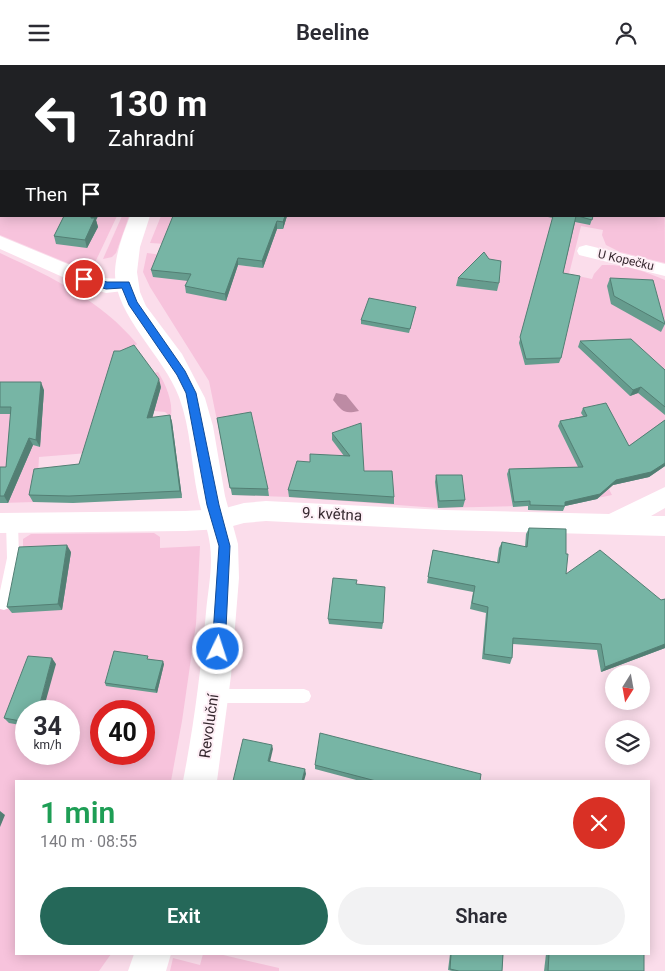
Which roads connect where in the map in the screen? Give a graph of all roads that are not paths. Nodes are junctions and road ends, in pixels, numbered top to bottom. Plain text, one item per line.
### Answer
1 (140, 217) edge
2 (0, 242) edge
3 (586, 251) dead end
4 (665, 270) edge
5 (125, 285) junction
6 (665, 497) edge
7 (217, 519) junction
8 (6, 523) edge
9 (609, 526) junction
10 (665, 527) edge
11 (4, 604) dead end
12 (213, 696) junction
13 (304, 696) dead end
14 (200, 780) edge
15 (152, 955) edge
16 (147, 971) edge

1 - 5 street, Revoluční
2 - 5 street
3 - 4 street, U Kopečku
5 - 7 street, Revoluční
6 - 9 street
7 - 8 street, 9. května
7 - 9 street, 9. května
7 - 12 street, Revoluční
8 - 11 lane
9 - 10 street, 9. května
12 - 13 lane
12 - 14 street, Revoluční
15 - 16 street

